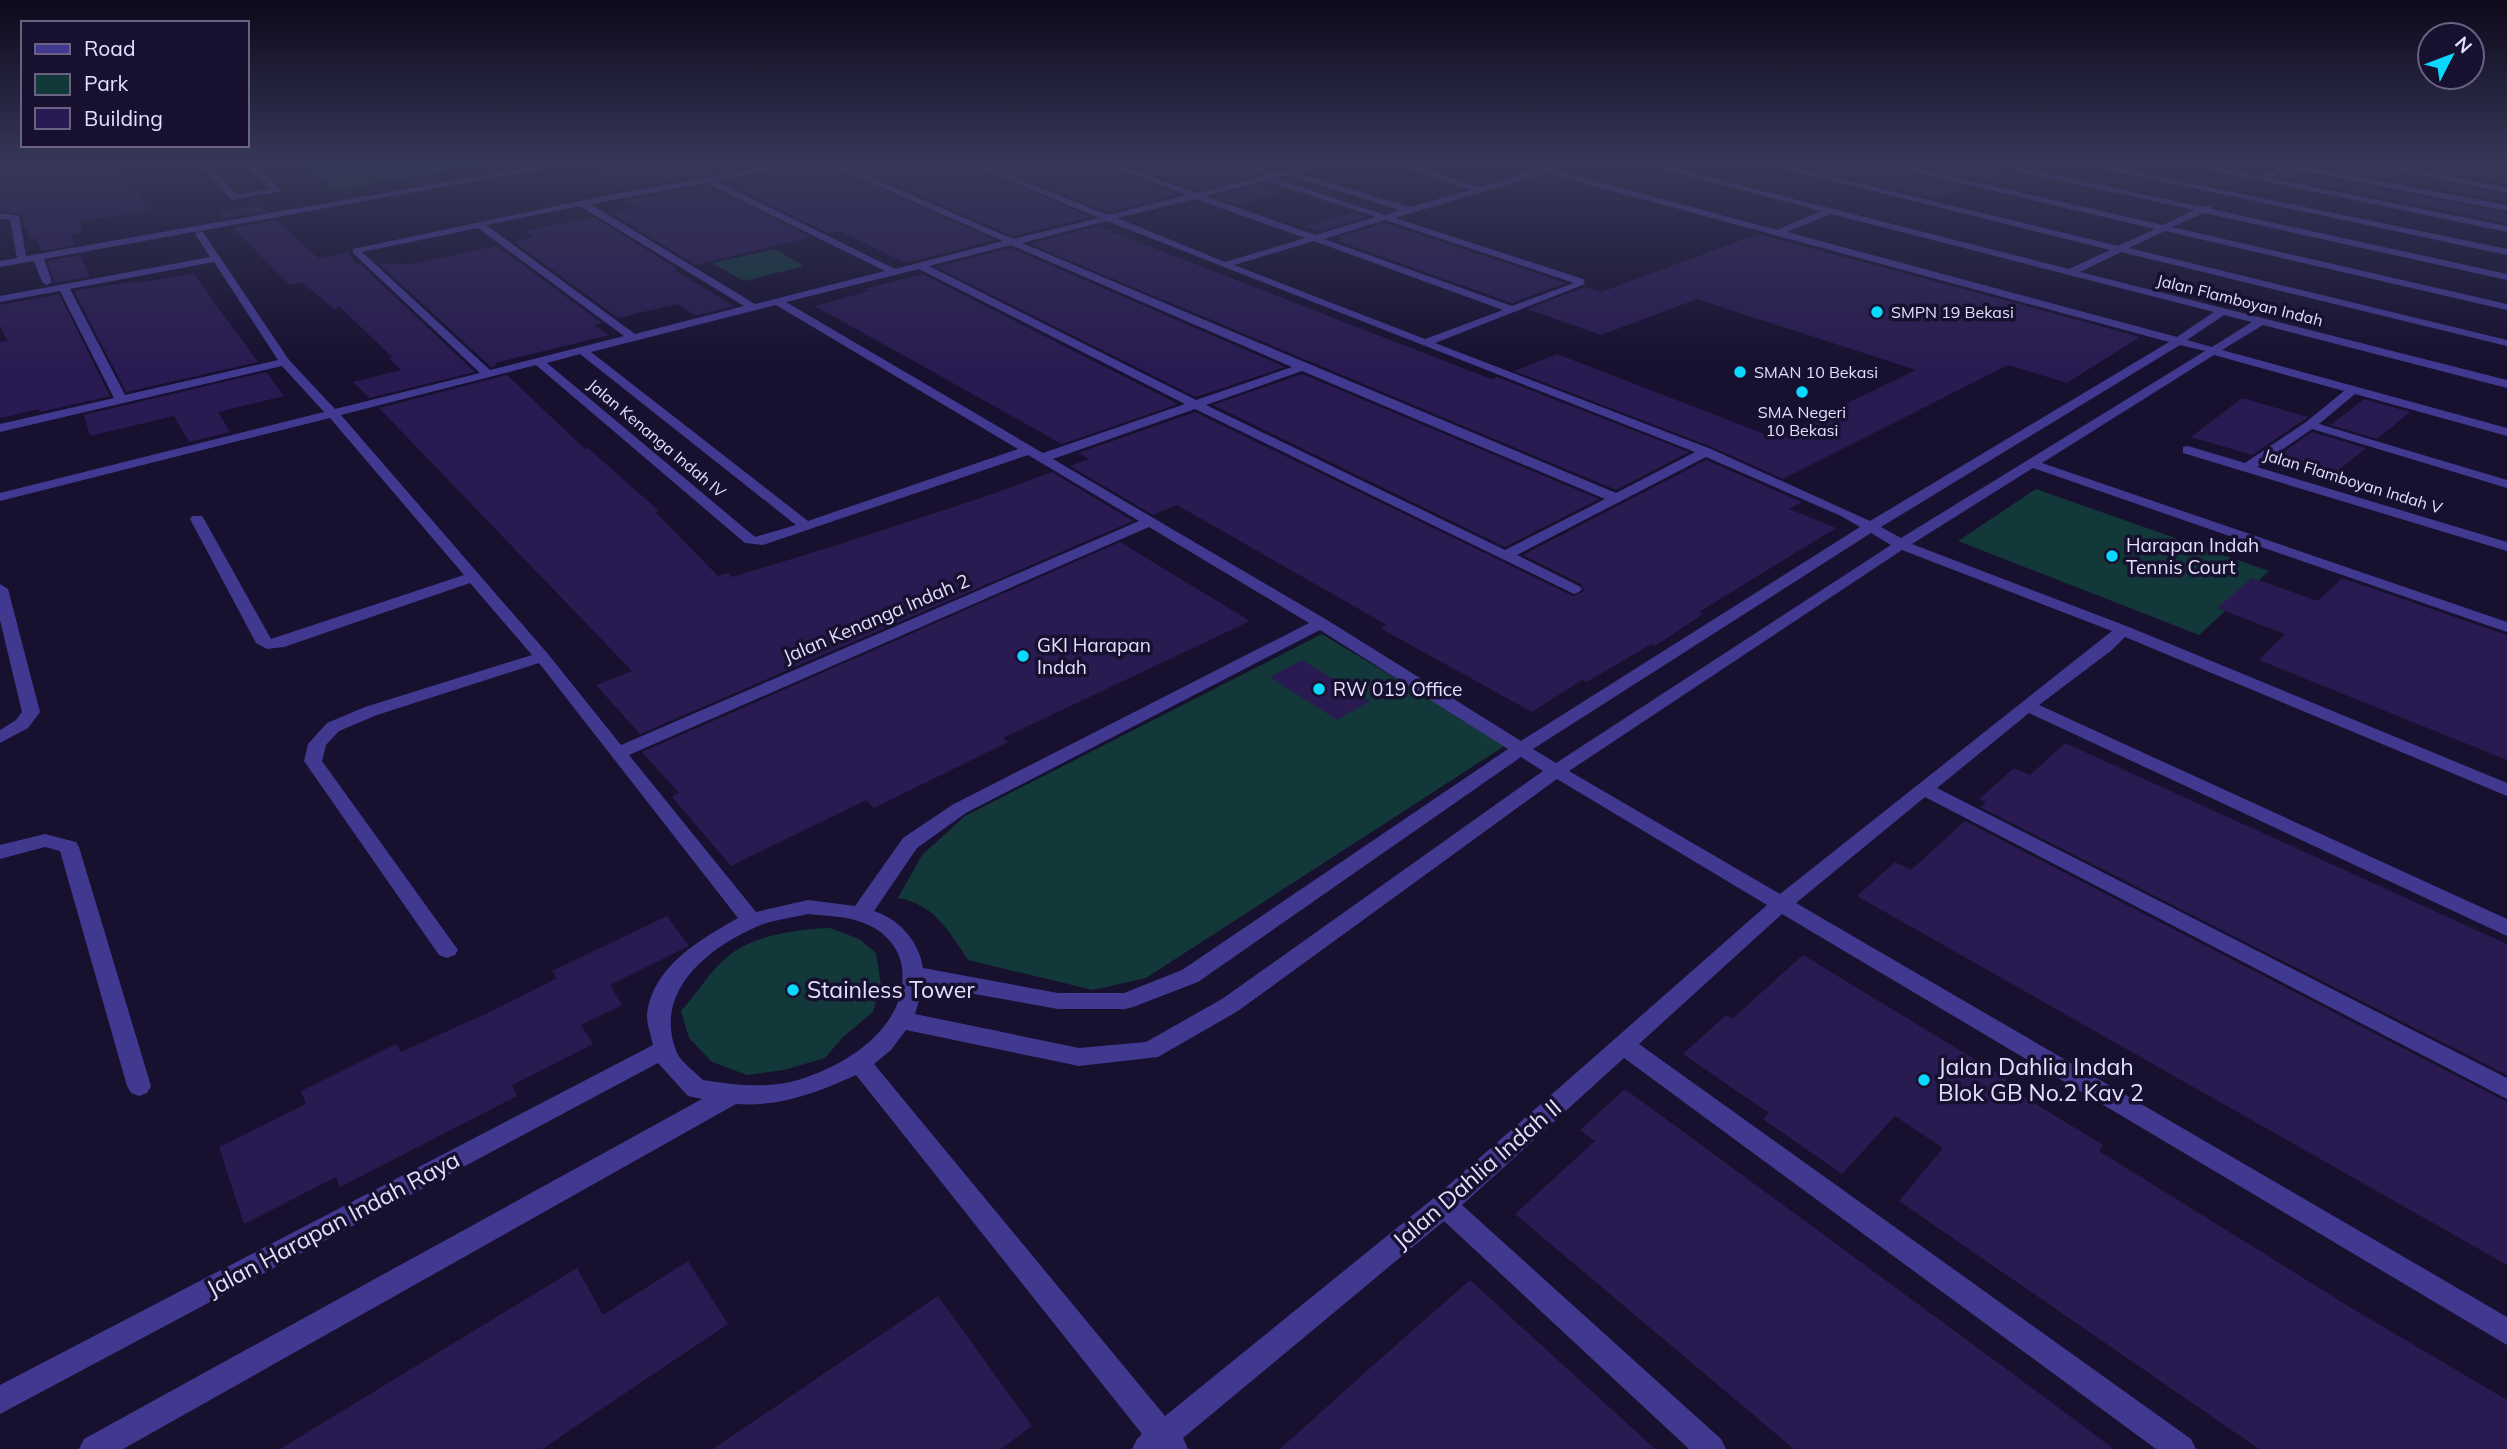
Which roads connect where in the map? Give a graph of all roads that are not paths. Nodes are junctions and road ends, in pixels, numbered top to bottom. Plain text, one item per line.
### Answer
1 (16, 230) edge
2 (193, 230) edge
3 (461, 230) edge
4 (486, 230) edge
5 (625, 230) edge
6 (808, 230) edge
7 (981, 230) edge
8 (1056, 230) edge
9 (1136, 230) edge
10 (1292, 230) edge
11 (1345, 230) edge
12 (1422, 230) edge
13 (1764, 230) edge
14 (1785, 230) edge
15 (1902, 230) edge
16 (2041, 230) edge
17 (2164, 230) edge
18 (2175, 230) edge
19 (2297, 230) edge
20 (2399, 230) edge
21 (1777, 233) junction
22 (200, 234) dead end
23 (1315, 238) junction
24 (1009, 242) junction
25 (2122, 249) junction
26 (2507, 252) edge
27 (38, 257) junction
28 (216, 259) junction
29 (22, 260) junction
30 (0, 264) edge
31 (919, 265) junction
32 (1224, 265) junction
33 (892, 271) junction
34 (2069, 273) junction
35 (2507, 276) edge
36 (47, 282) dead end
37 (64, 288) junction
38 (0, 299) edge
39 (776, 301) junction
40 (752, 307) junction
41 (2507, 307) edge
42 (1514, 310) junction
43 (2221, 312) junction
44 (2260, 322) junction
45 (632, 337) junction
46 (2178, 341) junction
47 (1424, 343) junction
48 (2507, 343) edge
49 (582, 350) junction
50 (2216, 352) junction
51 (538, 361) junction
52 (285, 362) junction
53 (1302, 368) junction
54 (489, 375) junction
55 (2507, 384) edge
56 (2353, 390) junction
57 (121, 400) junction
58 (1195, 404) junction
59 (332, 412) junction
60 (2310, 425) junction
61 (0, 428) edge
62 (2507, 432) edge
63 (1029, 450) junction
64 (2188, 450) dead end
65 (1706, 452) junction
66 (1042, 458) junction
67 (2033, 464) junction
68 (2248, 467) junction
69 (2507, 484) edge
70 (0, 497) edge
71 (1618, 499) junction
72 (197, 519) dead end
73 (1150, 522) junction
74 (806, 526) junction
75 (1872, 526) junction
76 (1902, 545) junction
77 (2507, 547) edge
78 (1506, 555) junction
79 (472, 578) junction
80 (0, 589) edge
81 (1574, 589) dead end
82 (1321, 623) junction
83 (2507, 627) edge
84 (2123, 630) junction
85 (542, 657) junction
86 (2027, 706) junction
87 (0, 738) edge
88 (1520, 749) junction
89 (618, 753) junction
90 (1556, 771) junction
91 (1924, 789) junction
92 (2507, 790) edge
93 (0, 852) edge
94 (1782, 902) junction
95 (861, 914) junction
96 (751, 920) junction
97 (2507, 928) edge
98 (447, 950) dead end
99 (915, 975) junction
100 (901, 1020) junction
101 (1624, 1045) junction
102 (665, 1049) junction
103 (860, 1063) junction
104 (139, 1086) dead end
105 (2507, 1089) edge
106 (733, 1094) junction
107 (1444, 1205) junction
108 (2507, 1332) edge
109 (0, 1400) edge
110 (1161, 1445) edge
111 (94, 1449) edge
112 (1711, 1449) edge
113 (2181, 1449) edge

1 - 29 street
2 - 27 street
3 - 54 street
4 - 45 street
5 - 40 street
6 - 33 street
7 - 24 street
8 - 24 street
9 - 32 street
10 - 23 street
11 - 23 street
12 - 42 street
13 - 21 street
14 - 21 street
15 - 34 street, Jalan Flamboyan Indah
16 - 25 street
17 - 25 street
18 - 41 street
19 - 35 street
20 - 26 street
21 - 46 street
22 - 28 street
23 - 32 street
23 - 42 street
24 - 31 street
24 - 53 street
25 - 34 street
25 - 48 street
27 - 29 street
27 - 36 street
28 - 37 street
28 - 52 street
29 - 30 street
31 - 33 street
31 - 58 street
32 - 47 street
33 - 39 street
34 - 43 street, Jalan Flamboyan Indah
37 - 38 street
37 - 57 street
39 - 40 street
39 - 63 street
40 - 45 street
42 - 47 street
43 - 44 street, Jalan Flamboyan Indah
43 - 46 street
44 - 50 street
44 - 55 street, Jalan Flamboyan Indah
45 - 49 street
46 - 50 street
46 - 75 street
47 - 65 street
49 - 51 street
49 - 74 street
50 - 56 street
50 - 67 street
51 - 54 street
51 - 74 street, Jalan Kenanga Indah IV
52 - 57 street
52 - 59 street
53 - 58 street
53 - 71 street
54 - 59 street
56 - 60 street
56 - 62 street
57 - 61 street
58 - 66 street
58 - 78 street
59 - 70 street
59 - 79 street
60 - 68 street
60 - 69 street
63 - 66 street
63 - 74 street
64 - 68 street, Jalan Flamboyan Indah V
65 - 71 street
65 - 75 street
66 - 73 street
67 - 76 street
67 - 83 street
68 - 77 street, Jalan Flamboyan Indah V
71 - 78 street
72 - 79 street
73 - 82 street
73 - 89 street, Jalan Kenanga Indah 2
75 - 76 street
75 - 88 street
76 - 84 street
76 - 90 street
78 - 81 street
79 - 85 street
80 - 87 street
82 - 88 street
82 - 95 street
84 - 86 street, Jalan Dahlia Indah II
84 - 92 street
85 - 89 street
85 - 98 street
86 - 91 street, Jalan Dahlia Indah II
86 - 97 street
88 - 90 street
88 - 99 street
89 - 96 street
90 - 94 street
90 - 100 street
91 - 94 street, Jalan Dahlia Indah II
91 - 105 street
93 - 104 street
94 - 101 street, Jalan Dahlia Indah II
94 - 108 street
95 - 96 street
95 - 99 street
96 - 102 street
99 - 100 street
100 - 103 street
101 - 107 street, Jalan Dahlia Indah II
101 - 113 street
102 - 106 street
102 - 109 street, Jalan Harapan Indah Raya
103 - 106 street
103 - 110 street
106 - 111 street
107 - 110 street, Jalan Dahlia Indah II
107 - 112 street

